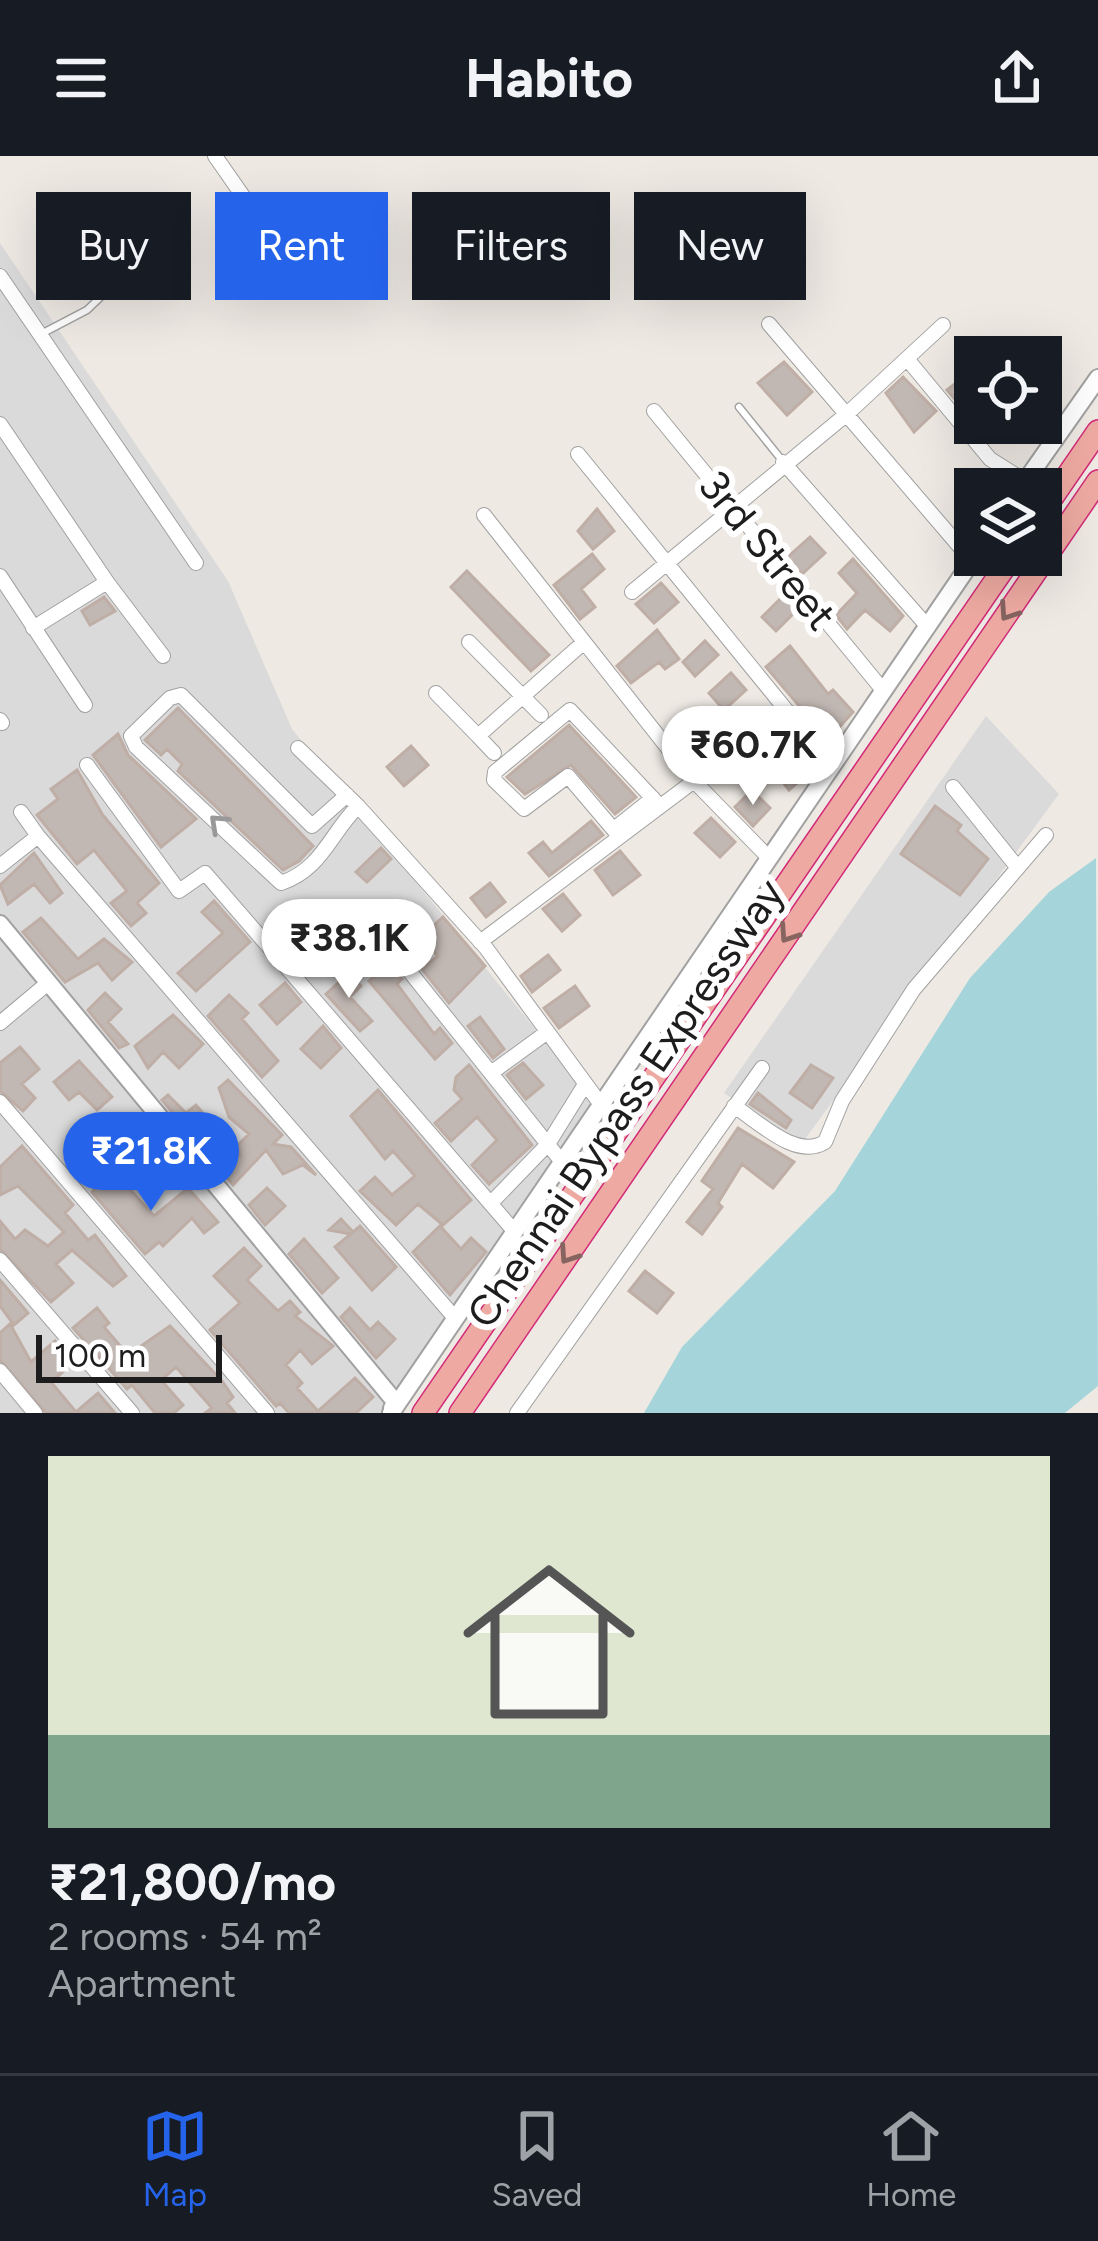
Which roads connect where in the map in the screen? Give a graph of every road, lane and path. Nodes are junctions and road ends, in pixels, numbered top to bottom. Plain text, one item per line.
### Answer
1 (215, 156) edge
2 (240, 192) edge
3 (0, 276) edge
4 (97, 300) edge
5 (770, 324) dead end
6 (943, 325) dead end
7 (40, 335) junction
8 (908, 360) junction
9 (1098, 378) edge
10 (739, 407) dead end
11 (655, 411) dead end
12 (848, 413) junction
13 (0, 424) edge
14 (1098, 431) edge
15 (578, 454) dead end
16 (784, 462) junction
17 (1001, 468) edge
18 (1035, 468) edge
19 (1098, 481) edge
20 (1062, 483) edge
21 (732, 506) junction
22 (484, 515) dead end
23 (954, 535) edge
24 (196, 562) dead end
25 (666, 563) junction
26 (0, 576) edge
27 (962, 576) edge
28 (999, 576) edge
29 (106, 582) junction
30 (632, 592) dead end
31 (33, 628) junction
32 (928, 628) junction
33 (469, 642) dead end
34 (583, 643) junction
35 (163, 656) dead end
36 (882, 689) junction
37 (436, 693) dead end
38 (524, 699) junction
39 (85, 705) dead end
40 (541, 716) dead end
41 (478, 736) junction
42 (298, 748) dead end
43 (494, 753) dead end
44 (87, 765) dead end
45 (694, 780) junction
46 (953, 788) dead end
47 (352, 800) junction
48 (656, 802) junction
49 (20, 812) dead end
50 (617, 833) junction
51 (1046, 835) dead end
52 (38, 836) junction
53 (769, 858) junction
54 (0, 866) edge
55 (1018, 868) junction
56 (0, 924) edge
57 (481, 942) junction
58 (394, 952) dead end
59 (48, 983) junction
60 (0, 1023) edge
61 (546, 1033) junction
62 (762, 1068) dead end
63 (491, 1073) junction
64 (584, 1086) junction
65 (0, 1102) edge
66 (602, 1106) junction
67 (734, 1106) junction
68 (548, 1144) junction
69 (562, 1162) junction
70 (490, 1203) junction
71 (515, 1232) junction
72 (0, 1260) edge
73 (455, 1318) junction
74 (0, 1371) edge
75 (391, 1410) edge
76 (35, 1413) edge
77 (132, 1413) edge
78 (267, 1413) edge
79 (423, 1413) edge
80 (460, 1413) edge
81 (517, 1413) edge

1 - 2 street
3 - 7 street
4 - 7 lane
5 - 12 street
6 - 8 street
7 - 24 street
8 - 12 street
8 - 17 street
9 - 18 street
10 - 16 lane
11 - 21 street, 3rd Street
12 - 16 street
12 - 23 street
13 - 29 street
14 - 20 highway
15 - 25 street
16 - 21 street
16 - 32 street
19 -> 80 highway, Chennai Bypass Expressway
21 - 25 street
21 - 36 street, 3rd Street
22 - 34 street
25 - 30 street
25 - 45 street
26 - 31 street
27 - 32 street
28 - 79 highway, Chennai Bypass Expressway
29 - 31 street
29 - 35 street
31 - 39 street
32 - 36 street
33 - 38 street
34 - 38 street
34 - 45 street
36 - 53 street
37 - 41 street
38 - 40 street
38 - 41 street
41 - 43 street
42 - 47 street
44 - 70 street
45 - 48 street
45 - 53 street
46 - 55 street
47 -> 47 street
47 - 57 street
48 - 50 street
48 - 50 street
49 - 52 street
50 - 57 street
51 - 55 street
52 - 54 street
52 - 73 street
53 - 66 street
55 - 67 street
56 - 59 street
57 - 61 street
58 - 63 street
59 - 60 street
59 - 75 street
61 - 63 street
61 - 64 street
62 - 67 street
63 - 68 street
64 - 66 street
64 - 68 street
65 - 78 street
66 - 69 street
67 - 81 street
68 - 69 street
68 - 70 street
69 - 71 street
70 - 71 street
71 - 73 street
72 - 77 street
73 - 75 street
74 - 76 street

